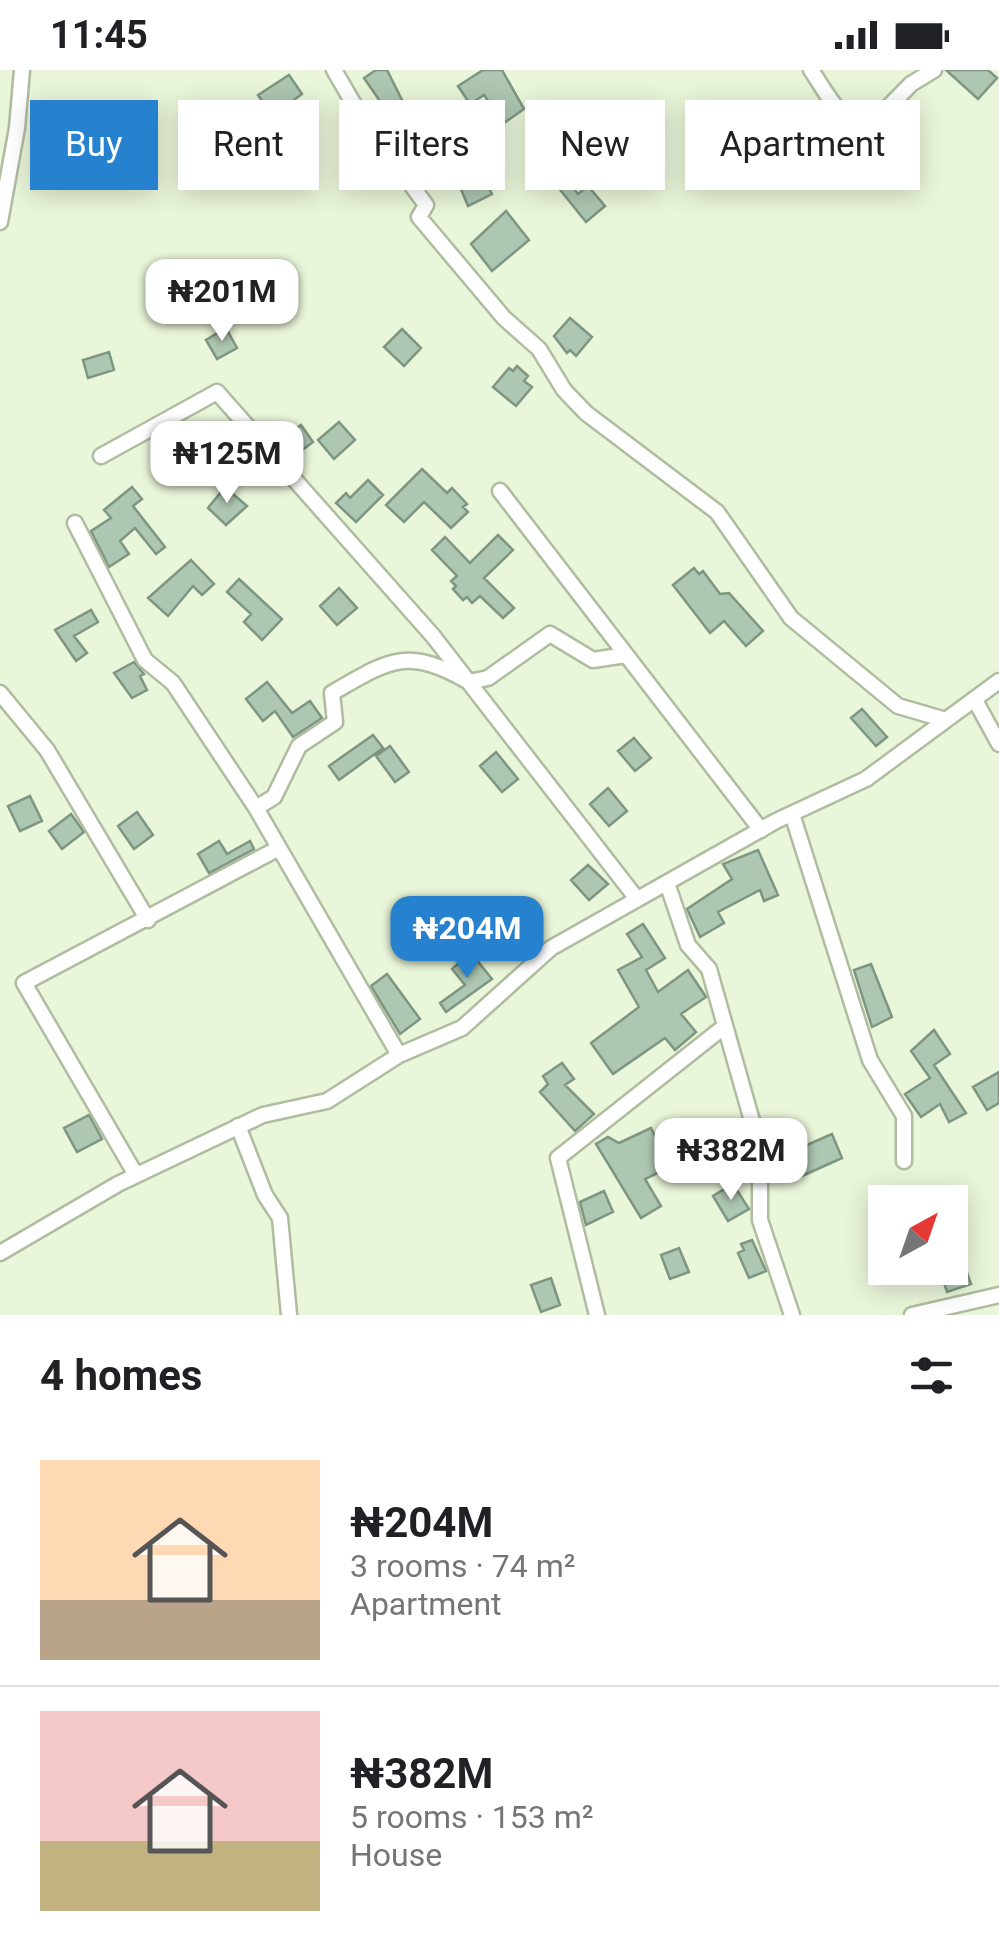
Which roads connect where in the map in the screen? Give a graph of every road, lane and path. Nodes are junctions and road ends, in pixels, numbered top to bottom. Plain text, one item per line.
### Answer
1 (22, 70) edge
2 (334, 70) edge
3 (811, 70) edge
4 (934, 70) edge
5 (0, 222) edge
6 (101, 456) dead end
7 (500, 492) dead end
8 (75, 523) dead end
9 (626, 654) junction
10 (999, 681) edge
11 (469, 682) junction
12 (0, 694) edge
13 (975, 700) junction
14 (946, 720) junction
15 (999, 744) edge
16 (256, 808) junction
17 (792, 814) junction
18 (761, 830) junction
19 (279, 848) junction
20 (666, 883) junction
21 (637, 899) junction
22 (148, 920) junction
23 (725, 1026) junction
24 (400, 1055) junction
25 (238, 1126) junction
26 (904, 1160) dead end
27 (136, 1175) junction
28 (0, 1253) edge
29 (999, 1295) edge
30 (289, 1315) edge
31 (597, 1315) edge
32 (792, 1315) edge
33 (912, 1315) edge

1 - 5 street
2 - 14 street
3 - 4 street
6 - 11 street
7 - 9 street
8 - 16 street
9 - 11 street
9 - 18 street
10 - 13 street
11 - 16 street
11 - 21 street
12 - 22 street
13 - 14 street
13 - 15 street
14 - 17 street
16 - 19 street
17 - 18 street
17 - 26 street
18 - 20 street
19 - 22 street
19 - 24 street
20 - 21 street
20 - 23 street
21 - 24 street
22 - 27 street
23 - 31 street
23 - 32 street
24 - 25 street
25 - 27 street
25 - 30 street
27 - 28 street
29 - 33 street

